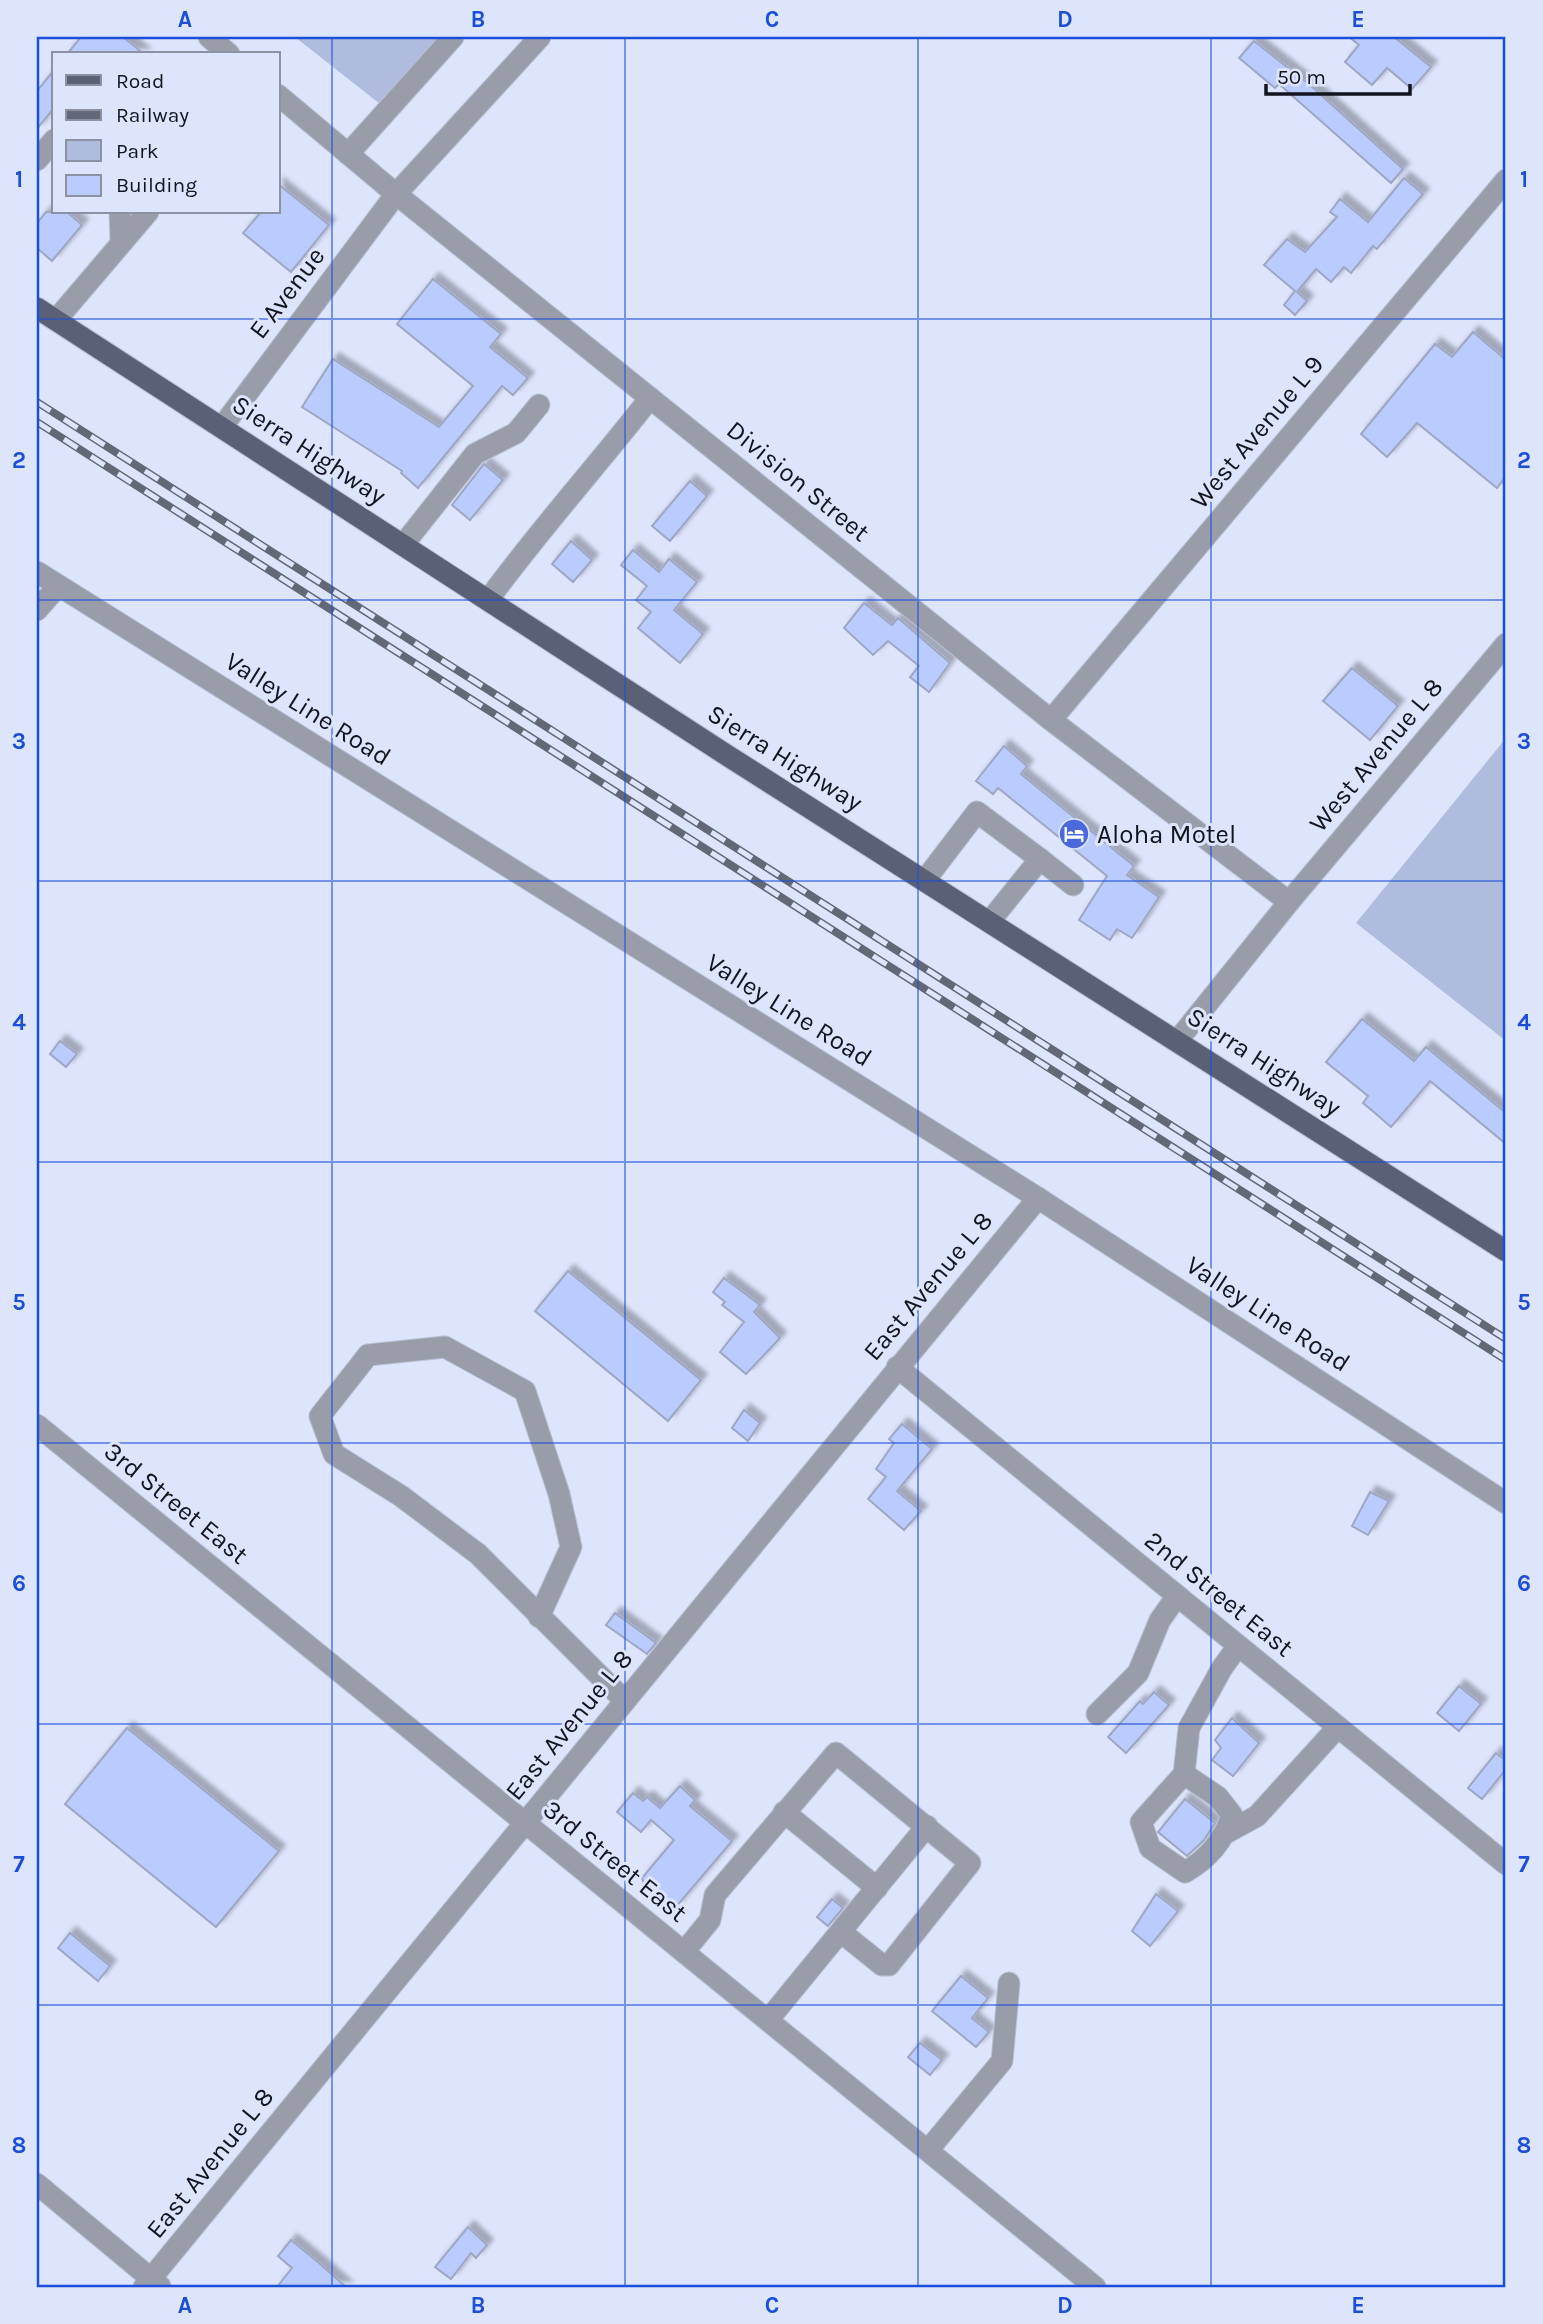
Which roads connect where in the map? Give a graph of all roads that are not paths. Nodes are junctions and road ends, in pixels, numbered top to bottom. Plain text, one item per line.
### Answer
1 (209, 37) edge
2 (453, 37) edge
3 (540, 37) edge
4 (227, 52) edge
5 (280, 97) edge
6 (52, 142) edge
7 (348, 154) junction
8 (37, 160) edge
9 (1506, 180) edge
10 (396, 194) junction
11 (120, 214) edge
12 (146, 214) edge
13 (121, 243) junction
14 (37, 308) edge
15 (56, 320) junction
16 (650, 398) junction
17 (539, 405) dead end
18 (222, 427) junction
19 (403, 545) junction
20 (37, 572) edge
21 (58, 586) junction
22 (488, 600) junction
23 (37, 610) edge
24 (1506, 644) edge
25 (1051, 720) junction
26 (1040, 859) junction
27 (925, 880) junction
28 (1073, 885) dead end
29 (1289, 902) junction
30 (990, 921) junction
31 (1178, 1040) junction
32 (1038, 1198) junction
33 (1506, 1251) edge
34 (897, 1367) junction
35 (37, 1425) edge
36 (1506, 1503) edge
37 (1177, 1596) junction
38 (539, 1617) junction
39 (1238, 1646) junction
40 (625, 1701) junction
41 (1097, 1714) dead end
42 (1338, 1727) junction
43 (1184, 1774) junction
44 (784, 1812) junction
45 (524, 1824) junction
46 (927, 1826) junction
47 (1226, 1833) junction
48 (1506, 1864) edge
49 (877, 1888) junction
50 (841, 1932) junction
51 (684, 1952) junction
52 (1009, 1983) dead end
53 (768, 2020) junction
54 (929, 2150) junction
55 (37, 2184) edge
56 (153, 2284) edge
57 (1095, 2287) edge

1 - 4 street
2 - 7 street
3 - 10 street, E Avenue
5 - 7 street, Division Street
6 - 8 street
7 - 10 street, Division Street
9 - 25 street, West Avenue L 9
10 - 16 street, Division Street
10 - 18 street, E Avenue
11 - 13 street
12 - 13 street
13 - 15 street
14 - 15 main road, Sierra Highway
15 - 18 main road, Sierra Highway
16 - 22 street
16 - 25 street, Division Street
17 - 19 street
18 - 19 main road, Sierra Highway
19 - 22 main road, Sierra Highway
20 - 21 street, Valley Line Road
21 - 23 street
21 - 32 street, Valley Line Road
22 - 27 main road, Sierra Highway
24 - 29 street, West Avenue L 8
25 - 29 street, Division Street
26 - 27 street
26 - 28 street
26 - 30 street
27 - 30 main road, Sierra Highway
29 - 31 street
30 - 31 main road, Sierra Highway
31 - 33 main road, Sierra Highway
32 - 34 street, East Avenue L 8
32 - 36 street, Valley Line Road
34 - 37 street, 2nd Street East
34 - 40 street, East Avenue L 8
35 - 45 street, 3rd Street East
37 - 39 street, 2nd Street East
37 - 41 street
38 - 38 street
38 - 40 street
39 - 42 street, 2nd Street East
39 - 43 street
40 - 45 street, East Avenue L 8
42 - 47 street
42 - 48 street, 2nd Street East
43 - 47 street
43 - 47 street
44 - 46 street
44 - 49 street
44 - 51 street
45 - 51 street, 3rd Street East
45 - 56 street, East Avenue L 8
46 - 49 street
46 - 50 street
49 - 50 street
50 - 53 street
51 - 53 street, 3rd Street East
52 - 54 street
53 - 54 street, 3rd Street East
54 - 57 street, 3rd Street East
55 - 56 street

